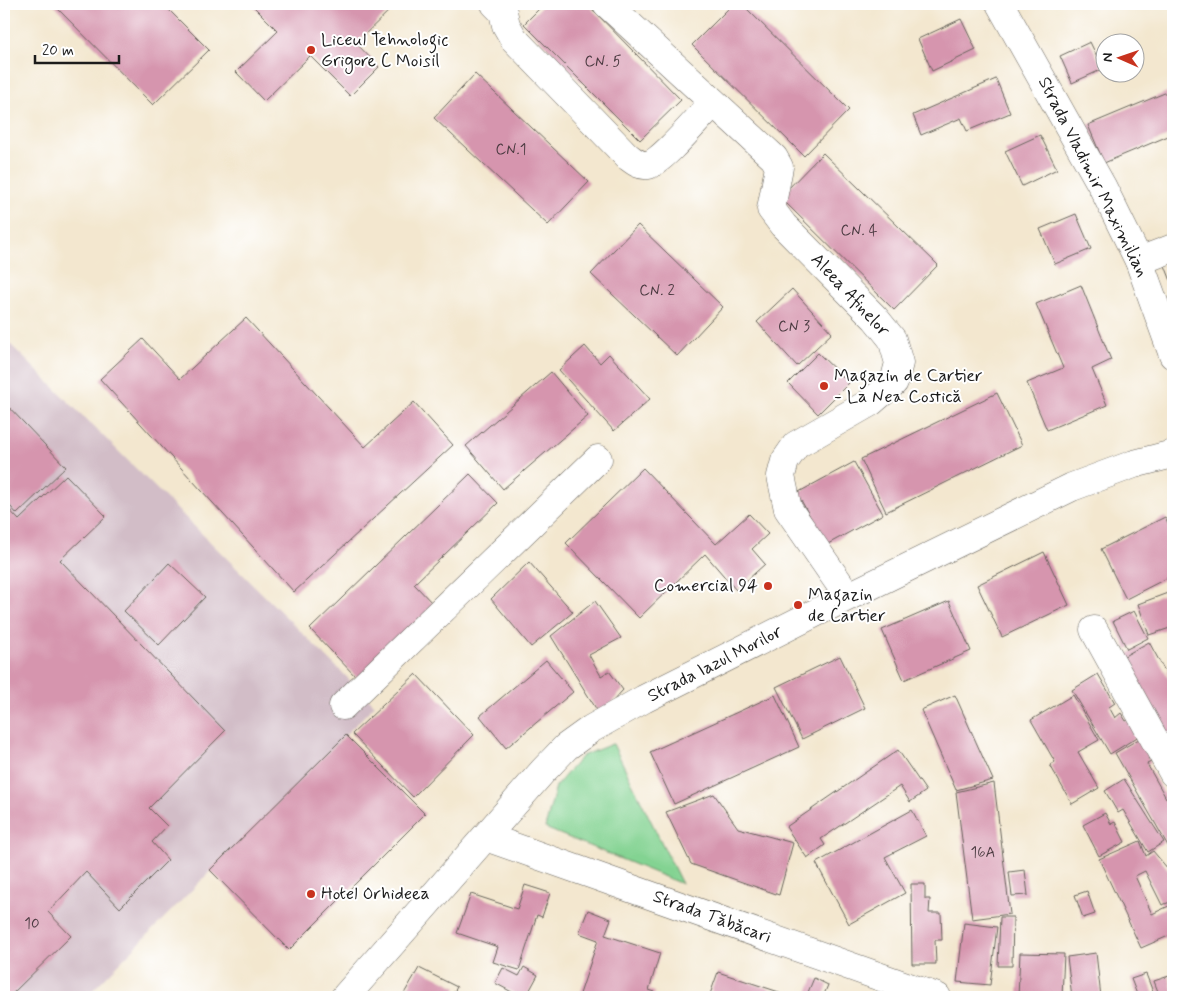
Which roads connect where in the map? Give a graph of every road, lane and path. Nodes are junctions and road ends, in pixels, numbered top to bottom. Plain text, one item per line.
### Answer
1 (495, 4) edge
2 (607, 4) edge
3 (1000, 4) edge
4 (713, 103) junction
5 (1173, 248) edge
6 (1140, 261) junction
7 (1173, 355) edge
8 (1173, 454) edge
9 (598, 458) dead end
10 (848, 596) junction
11 (1094, 630) dead end
12 (343, 706) dead end
13 (1173, 773) edge
14 (486, 837) junction
15 (345, 997) edge
16 (937, 997) edge

1 - 4 street
2 - 4 street, Aleea Afinelor
3 - 6 street, Strada Vladimir Maximilian
4 - 10 street, Aleea Afinelor
5 - 6 street
6 - 7 street, Strada Vladimir Maximilian
8 - 10 street, Strada Iazul Morilor
9 - 12 street
10 - 14 street, Strada Iazul Morilor
11 - 13 street
14 - 15 street, Strada Iazul Morilor
14 - 16 street, Strada Tăbăcari

